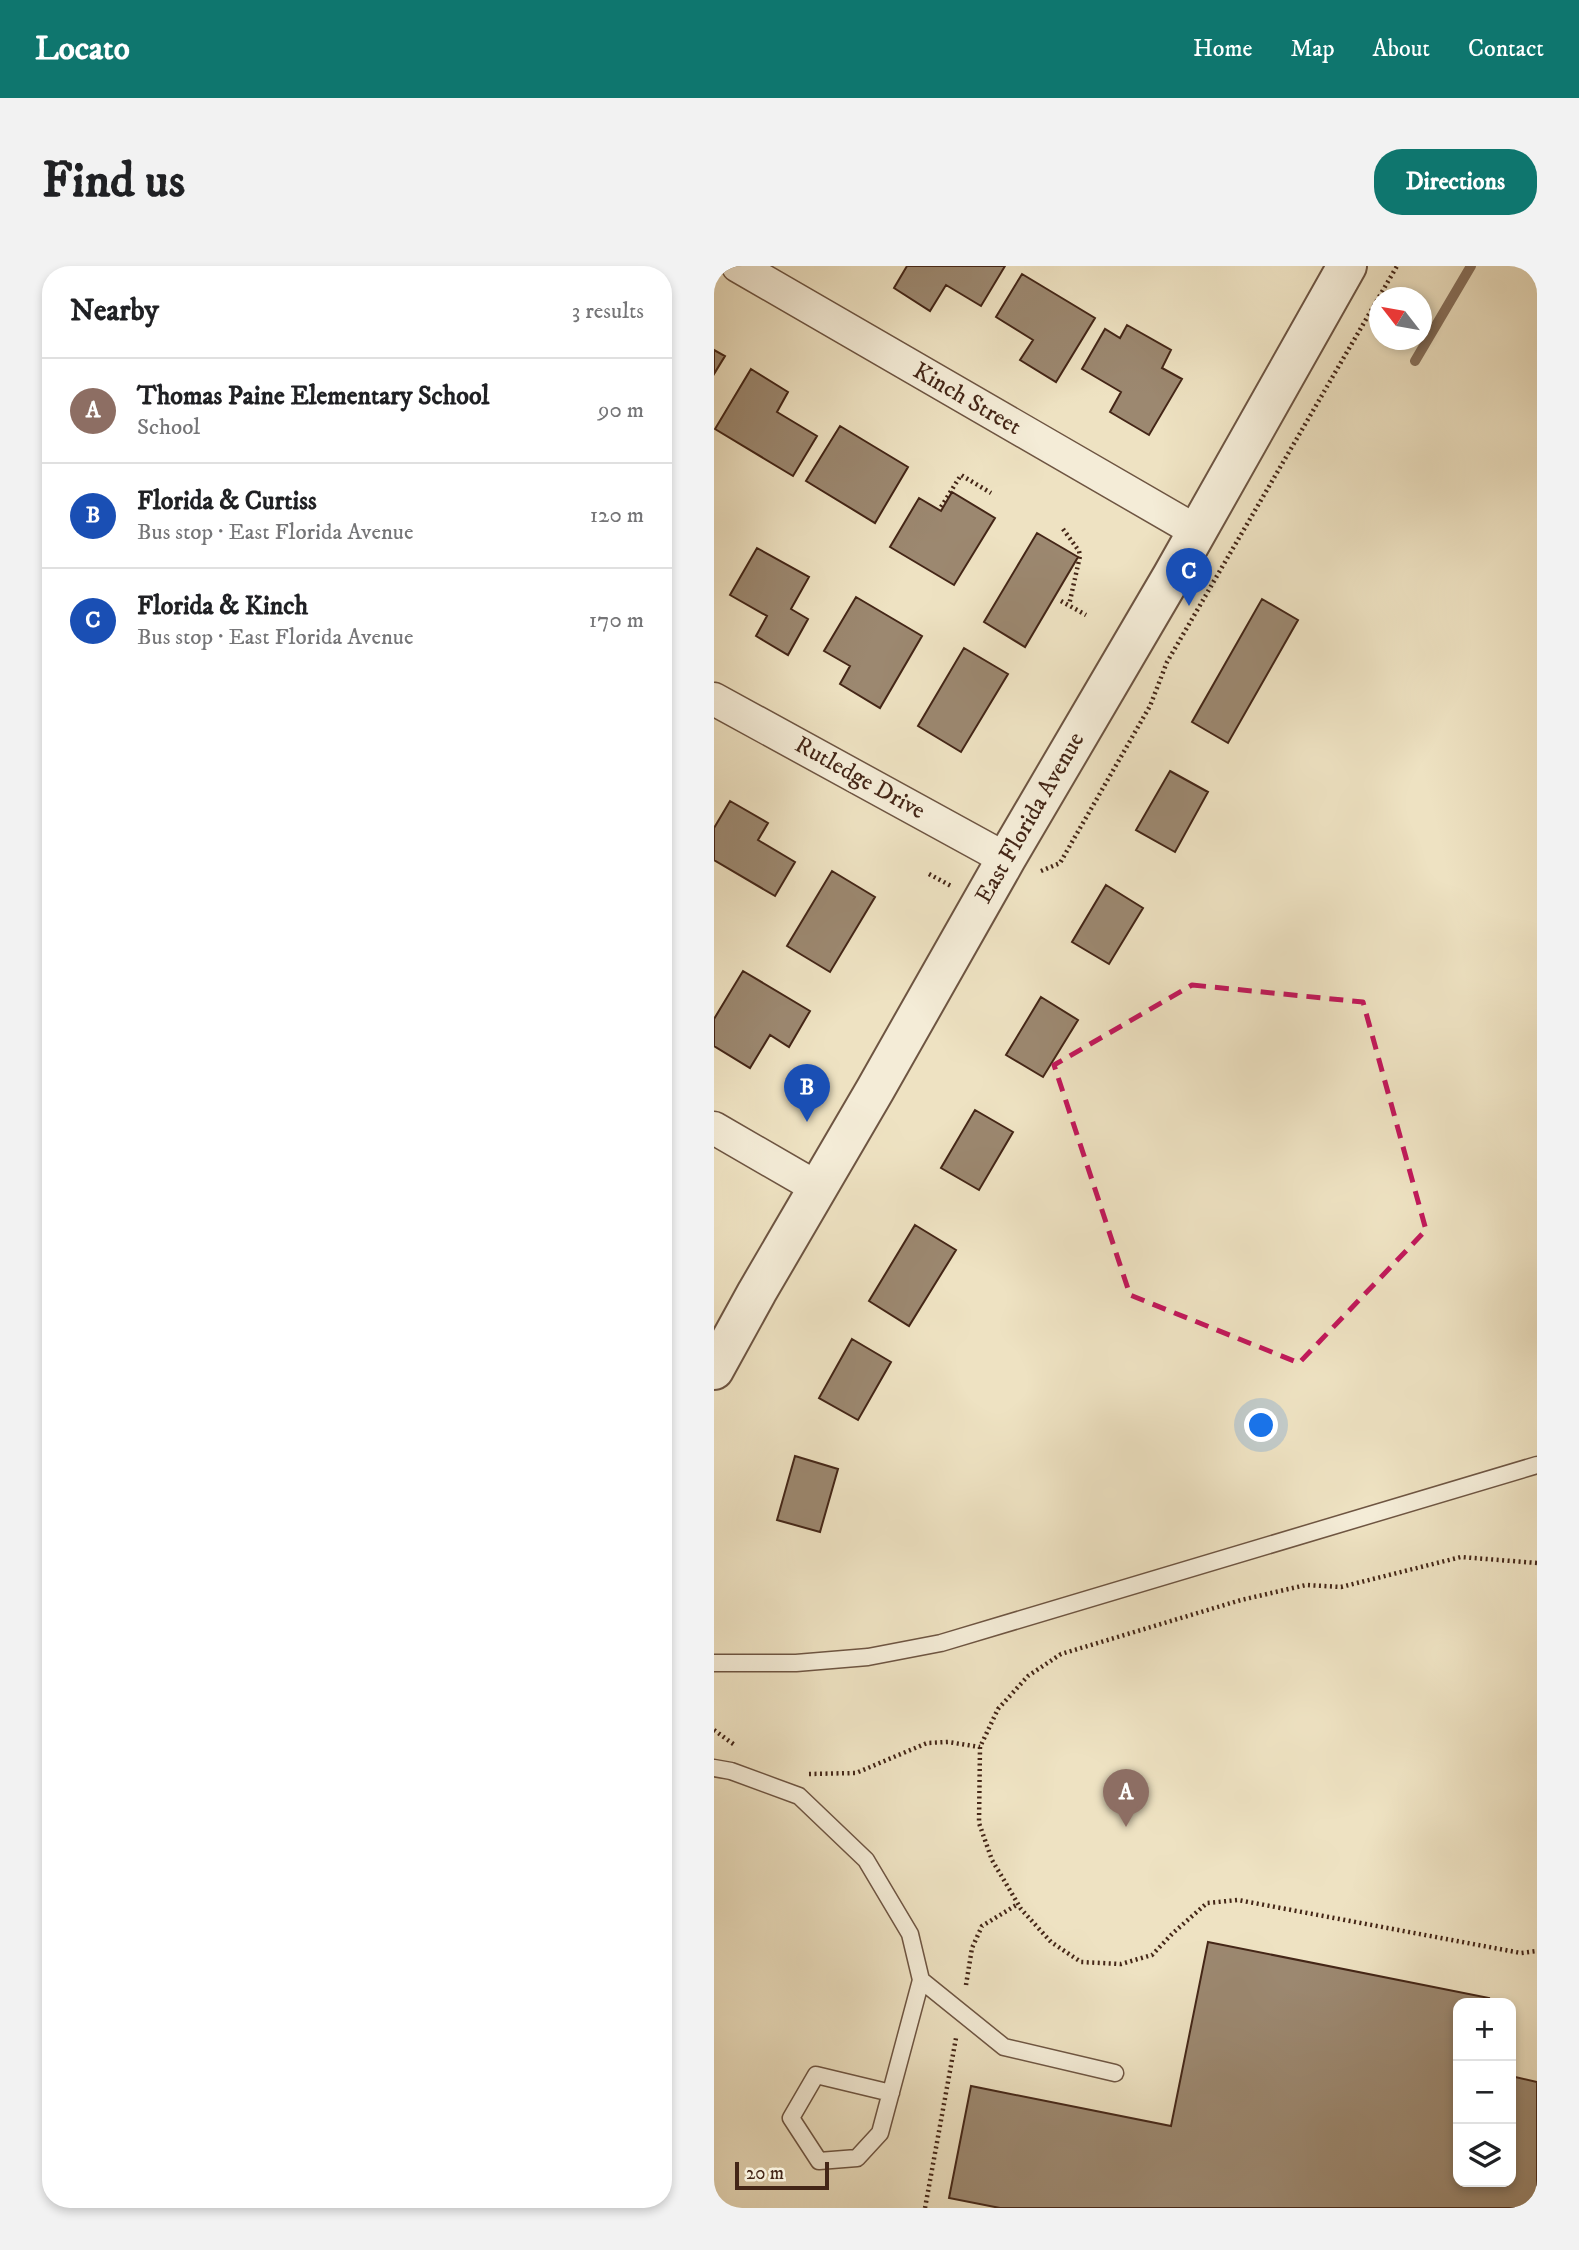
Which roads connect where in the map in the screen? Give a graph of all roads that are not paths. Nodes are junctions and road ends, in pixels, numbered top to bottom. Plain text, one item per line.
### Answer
1 (738, 266) edge
2 (1347, 266) edge
3 (1196, 531) junction
4 (714, 699) edge
5 (1006, 859) junction
6 (714, 1128) edge
7 (817, 1187) junction
8 (714, 1370) edge
9 (1537, 1465) edge
10 (714, 1663) edge
11 (714, 1768) edge
12 (921, 1980) junction
13 (1115, 2073) dead end
14 (891, 2093) junction

1 - 3 street, Kinch Street
2 - 3 street, East Florida Avenue
3 - 5 street, East Florida Avenue
4 - 5 street, Rutledge Drive
5 - 7 street, East Florida Avenue
6 - 7 street
7 - 8 street, East Florida Avenue
9 - 10 lane
11 - 12 lane
12 - 13 lane
12 - 14 lane
14 - 14 lane

